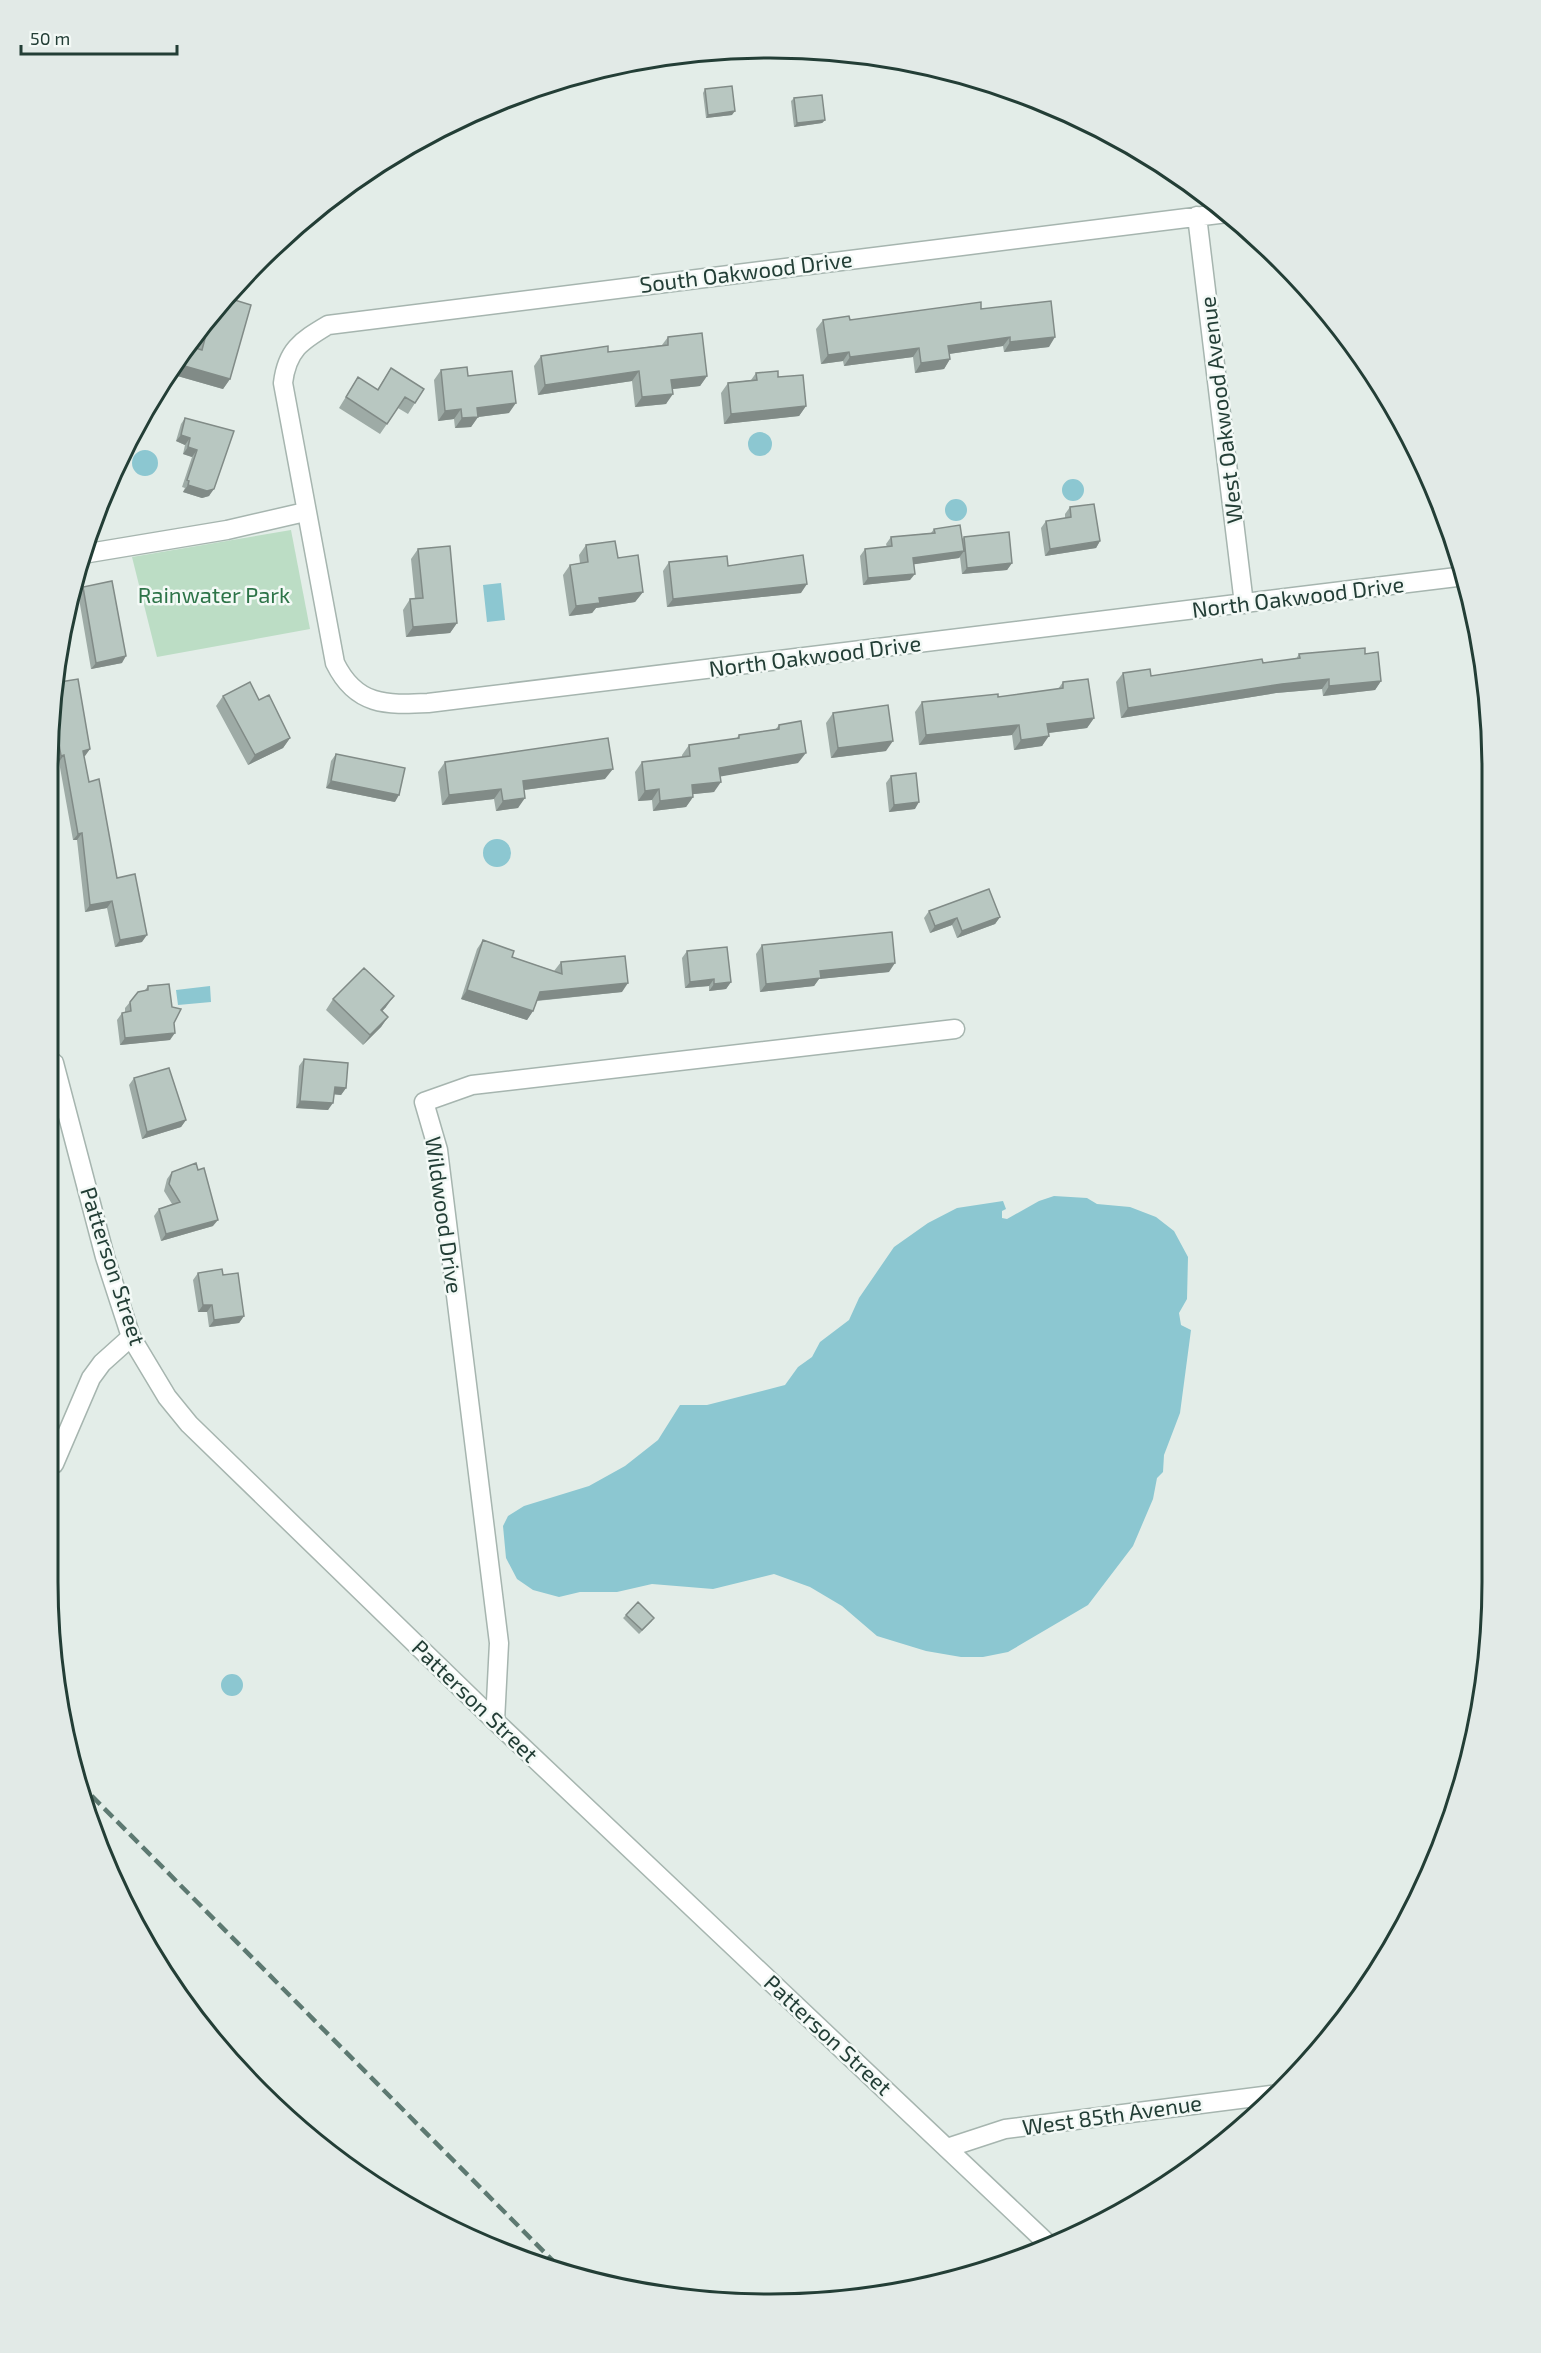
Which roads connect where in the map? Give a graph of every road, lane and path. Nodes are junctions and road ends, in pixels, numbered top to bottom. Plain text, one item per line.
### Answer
1 (1214, 214) edge
2 (1197, 216) junction
3 (285, 368) joint
4 (306, 512) junction
5 (93, 552) edge
6 (1455, 577) edge
7 (1244, 604) junction
8 (955, 1029) dead end
9 (58, 1078) edge
10 (131, 1337) junction
11 (58, 1455) edge
12 (495, 1720) junction
13 (1263, 2096) edge
14 (947, 2148) junction
15 (1044, 2240) edge

1 - 2 street, South Oakwood Drive
2 - 3 street, South Oakwood Drive
2 - 7 street, West Oakwood Avenue
3 - 4 street, North Oakwood Drive
4 - 5 street
4 - 7 street, North Oakwood Drive
6 - 7 street, North Oakwood Drive
8 - 12 street, Wildwood Drive
9 - 10 street, Patterson Street
10 - 11 street
10 - 12 street, Patterson Street
12 - 14 street, Patterson Street
13 - 14 street, West 85th Avenue
14 - 15 street, Patterson Street

